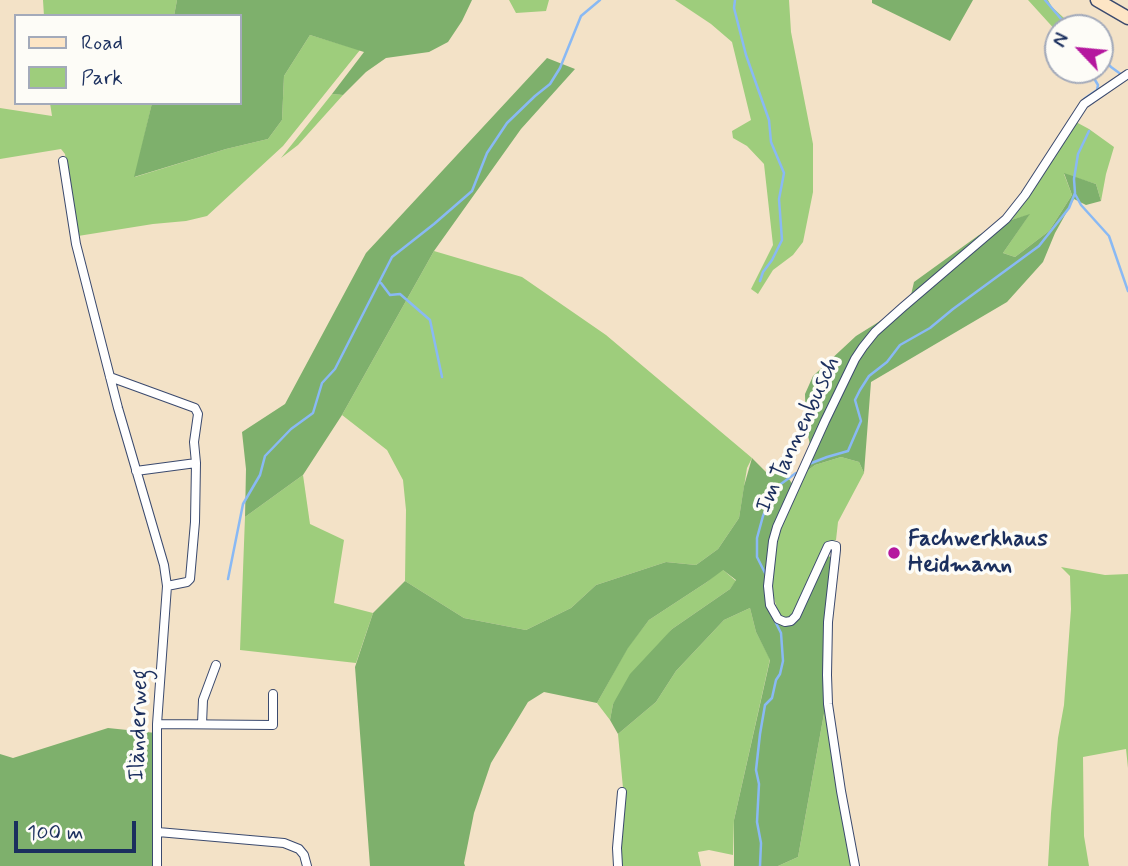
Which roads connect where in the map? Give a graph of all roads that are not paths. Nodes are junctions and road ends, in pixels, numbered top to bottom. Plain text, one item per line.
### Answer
1 (1097, 0) edge
2 (1128, 18) edge
3 (1125, 77) edge
4 (63, 161) dead end
5 (110, 377) junction
6 (196, 463) junction
7 (136, 471) junction
8 (167, 586) junction
9 (216, 665) dead end
10 (273, 694) dead end
11 (157, 724) junction
12 (202, 724) junction
13 (622, 792) dead end
14 (158, 832) junction
15 (157, 866) edge
16 (307, 866) edge
17 (618, 866) edge
18 (855, 866) edge

1 - 2 main road
3 - 18 street, Im Tannenbusch
4 - 5 street, Iländerweg
5 - 6 street
5 - 7 street, Iländerweg
6 - 7 street
6 - 8 street
7 - 8 street, Iländerweg
8 - 11 street, Iländerweg
9 - 12 street
10 - 12 street
11 - 12 street
11 - 14 street, Iländerweg
13 - 17 street
14 - 15 street, Iländerweg
14 - 16 street

